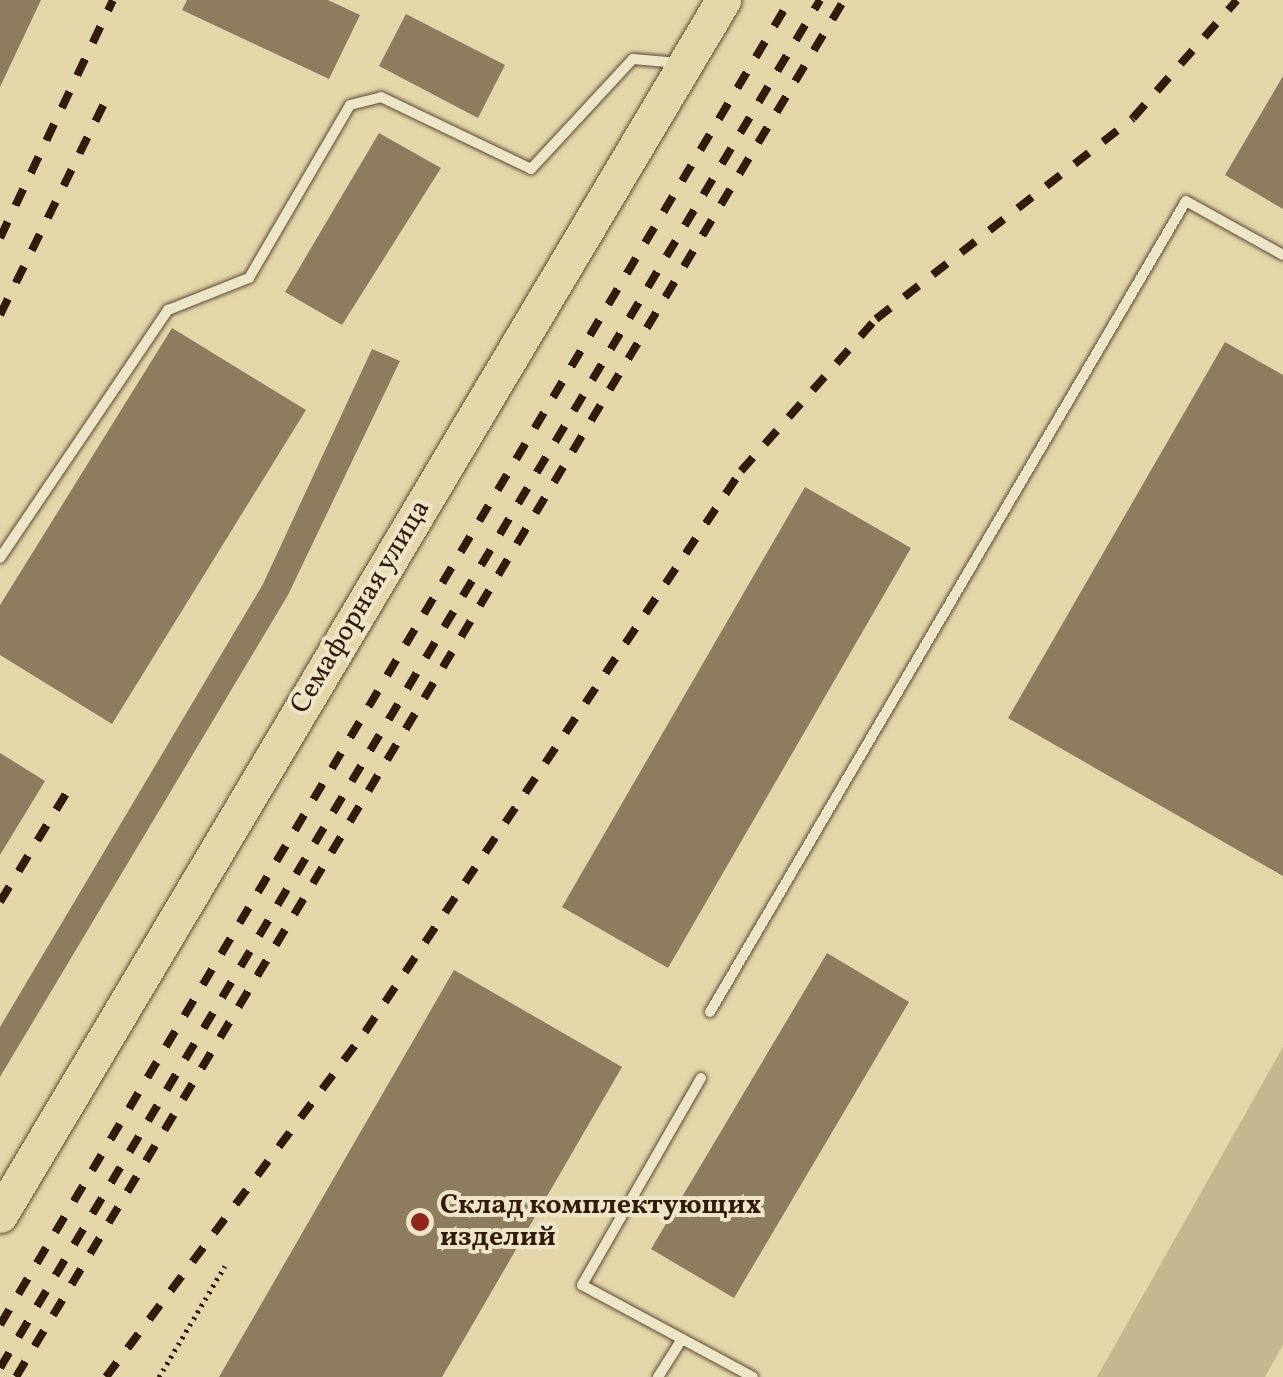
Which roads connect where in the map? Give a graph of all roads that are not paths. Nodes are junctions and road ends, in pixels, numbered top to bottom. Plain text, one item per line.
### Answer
1 (723, 0) edge
2 (684, 64) junction
3 (1283, 255) edge
4 (0, 558) edge
5 (710, 1012) dead end
6 (701, 1078) dead end
7 (0, 1215) edge
8 (682, 1338) junction
9 (658, 1377) edge
10 (753, 1377) edge

1 - 2 highway, Семафорная улица
2 - 4 lane
2 - 7 highway, Семафорная улица
3 - 5 lane
6 - 8 lane
8 - 9 lane
8 - 10 lane

